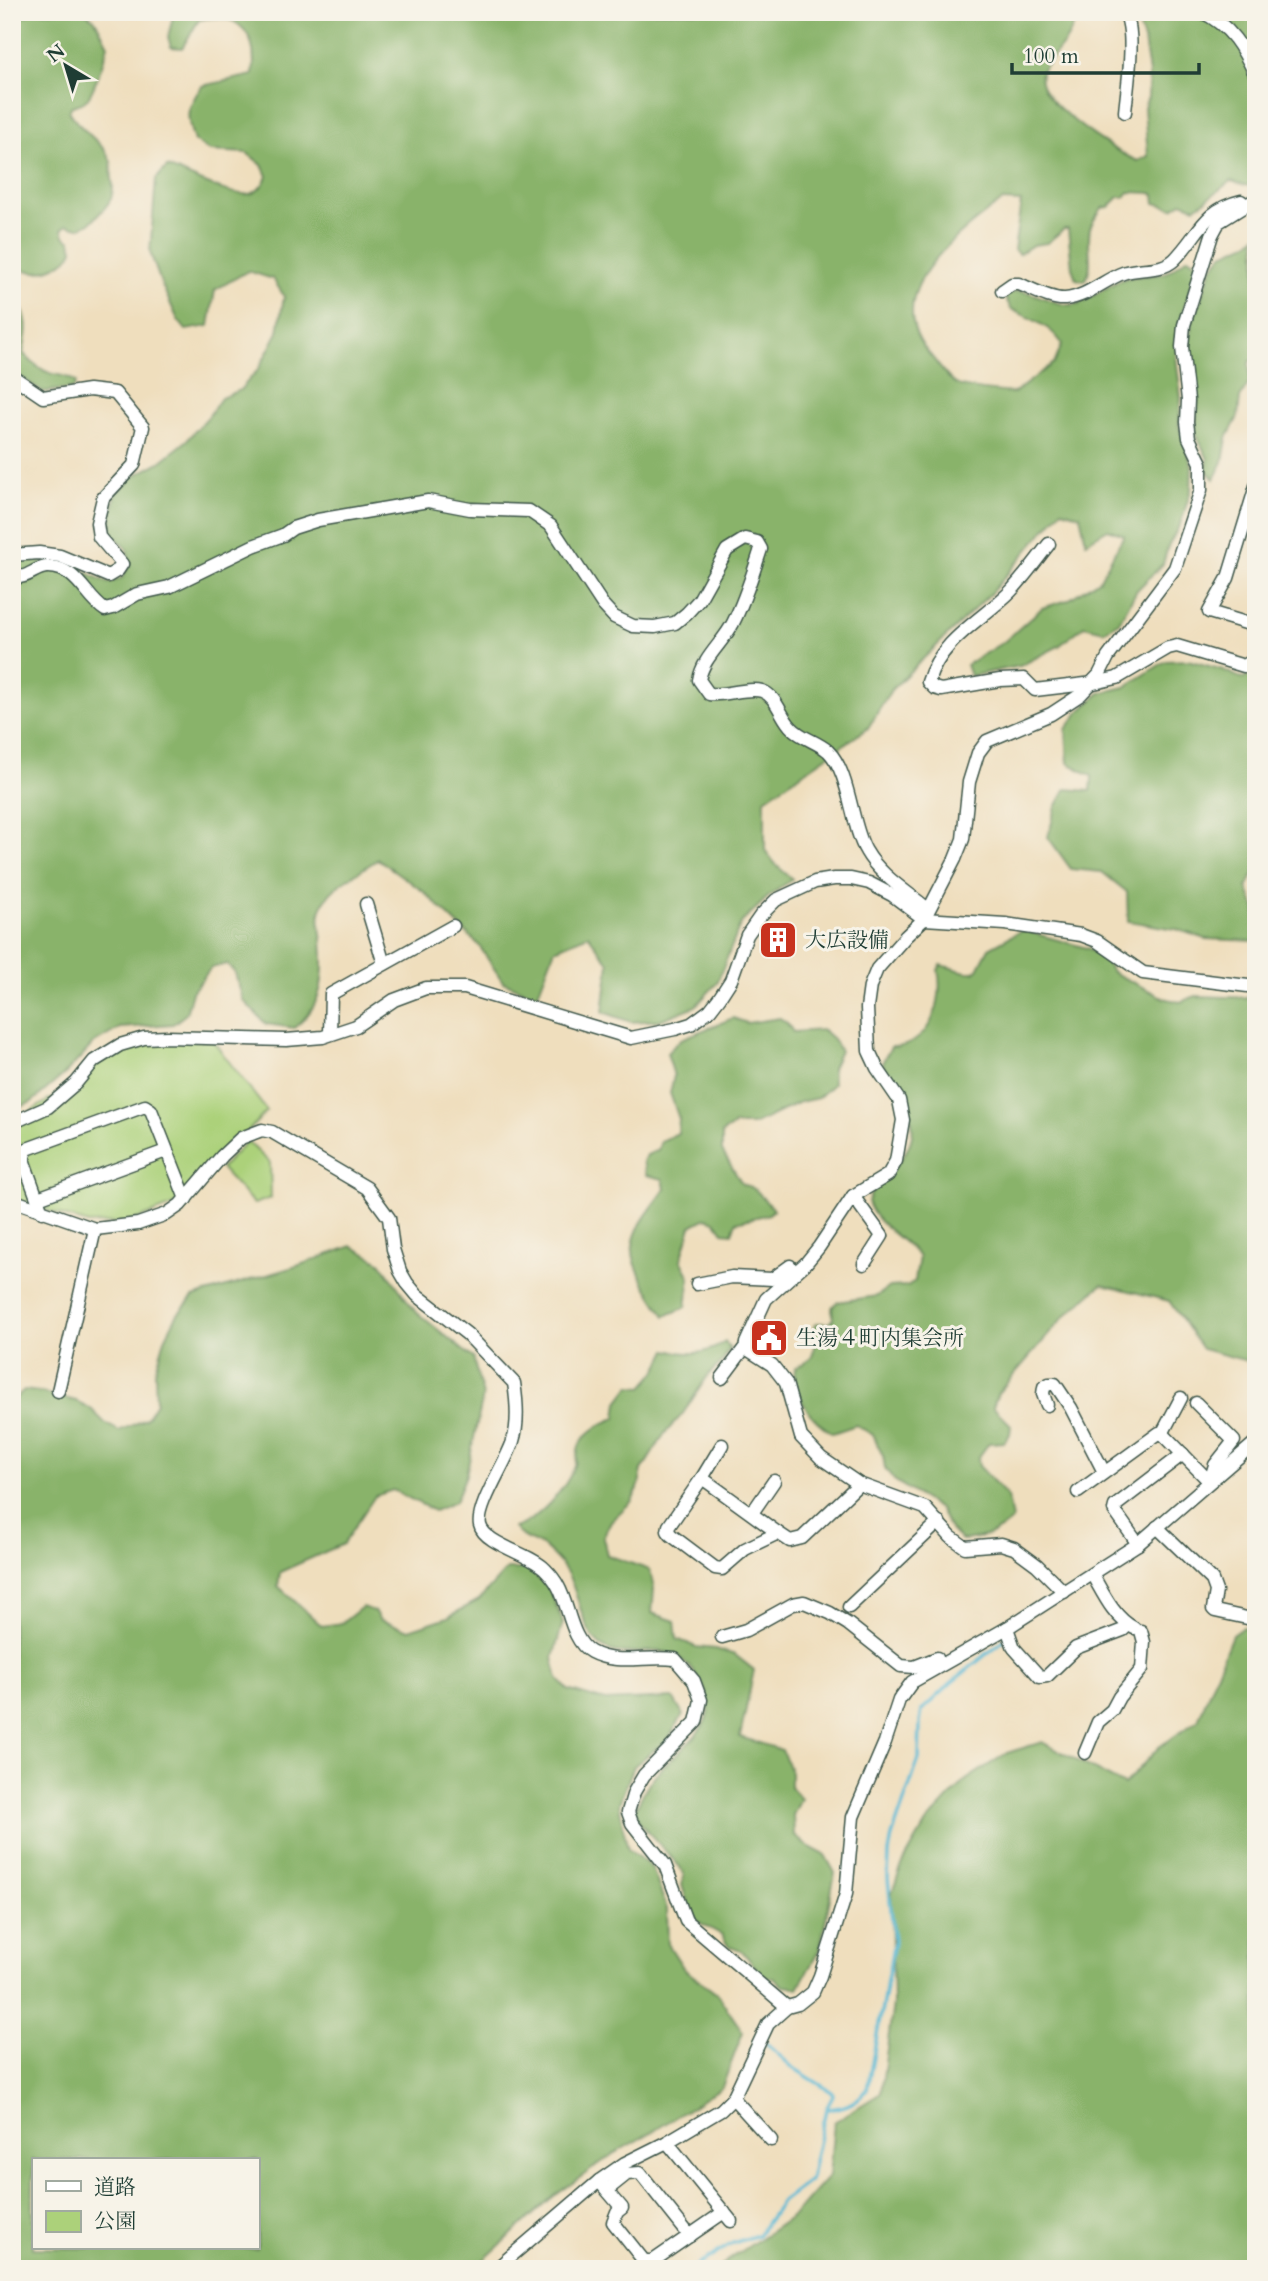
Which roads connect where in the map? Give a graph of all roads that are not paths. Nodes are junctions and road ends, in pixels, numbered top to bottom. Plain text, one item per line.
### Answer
1 (1124, 12) edge
2 (1202, 12) edge
3 (1256, 76) edge
4 (1125, 112) dead end
5 (1250, 202) edge
6 (1002, 291) dead end
7 (12, 376) edge
8 (1256, 486) edge
9 (1049, 544) dead end
10 (12, 555) edge
11 (12, 576) edge
12 (1256, 626) edge
13 (1256, 659) edge
14 (1091, 683) junction
15 (366, 904) dead end
16 (924, 919) junction
17 (453, 926) dead end
18 (384, 964) junction
19 (1256, 987) edge
20 (330, 1034) junction
21 (12, 1123) edge
22 (166, 1151) junction
23 (853, 1196) junction
24 (38, 1198) junction
25 (186, 1199) junction
26 (12, 1200) edge
27 (42, 1212) junction
28 (95, 1229) junction
29 (825, 1239) junction
30 (864, 1264) dead end
31 (697, 1284) dead end
32 (746, 1346) junction
33 (722, 1378) dead end
34 (58, 1391) dead end
35 (1181, 1398) dead end
36 (1196, 1403) dead end
37 (1047, 1405) dead end
38 (1162, 1434) junction
39 (1256, 1441) edge
40 (722, 1445) dead end
41 (1182, 1454) junction
42 (1104, 1472) junction
43 (702, 1478) junction
44 (774, 1481) dead end
45 (1209, 1481) junction
46 (859, 1484) junction
47 (1078, 1492) dead end
48 (752, 1513) junction
49 (939, 1522) junction
50 (1157, 1527) junction
51 (778, 1533) junction
52 (1138, 1544) junction
53 (1092, 1574) junction
54 (1064, 1592) junction
55 (849, 1607) dead end
56 (1256, 1620) edge
57 (1128, 1625) junction
58 (1007, 1628) junction
59 (722, 1637) dead end
60 (959, 1654) junction
61 (1085, 1753) dead end
62 (787, 2007) junction
63 (733, 2098) junction
64 (771, 2140) dead end
65 (667, 2142) junction
66 (603, 2185) junction
67 (690, 2236) junction
68 (496, 2269) edge

1 - 4 street
2 - 3 street
5 - 6 street
5 - 14 street
7 - 10 street
8 - 12 street
9 - 14 street
11 - 16 street
13 - 14 street
14 - 16 street
15 - 18 street
16 - 19 street
16 - 20 street
16 - 23 street
17 - 18 street
18 - 20 street
20 - 21 street
22 - 24 street
22 - 24 street
22 - 25 street
23 - 29 street
23 - 30 street
24 - 27 street
25 - 28 street
25 - 62 street
26 - 27 street
27 - 28 street
28 - 34 street
29 - 31 street
29 - 32 street
32 - 33 street
32 - 46 street
35 - 38 street
36 - 45 street
37 - 42 street
38 - 41 street
38 - 42 street
39 - 45 street
40 - 43 street
41 - 45 street
41 - 52 street
42 - 47 street
43 - 48 street
43 - 51 street
44 - 48 street
45 - 50 street
46 - 49 street
46 - 51 street
48 - 51 street
49 - 54 street
49 - 55 street
50 - 52 street
50 - 56 street
52 - 53 street
53 - 54 street
53 - 57 street
54 - 58 street
57 - 58 street
57 - 61 street
58 - 60 street
59 - 60 street
60 - 62 street
62 - 63 street
63 - 64 street
63 - 65 street
65 - 66 street
65 - 67 street
66 - 67 street
66 - 67 street
66 - 68 street

